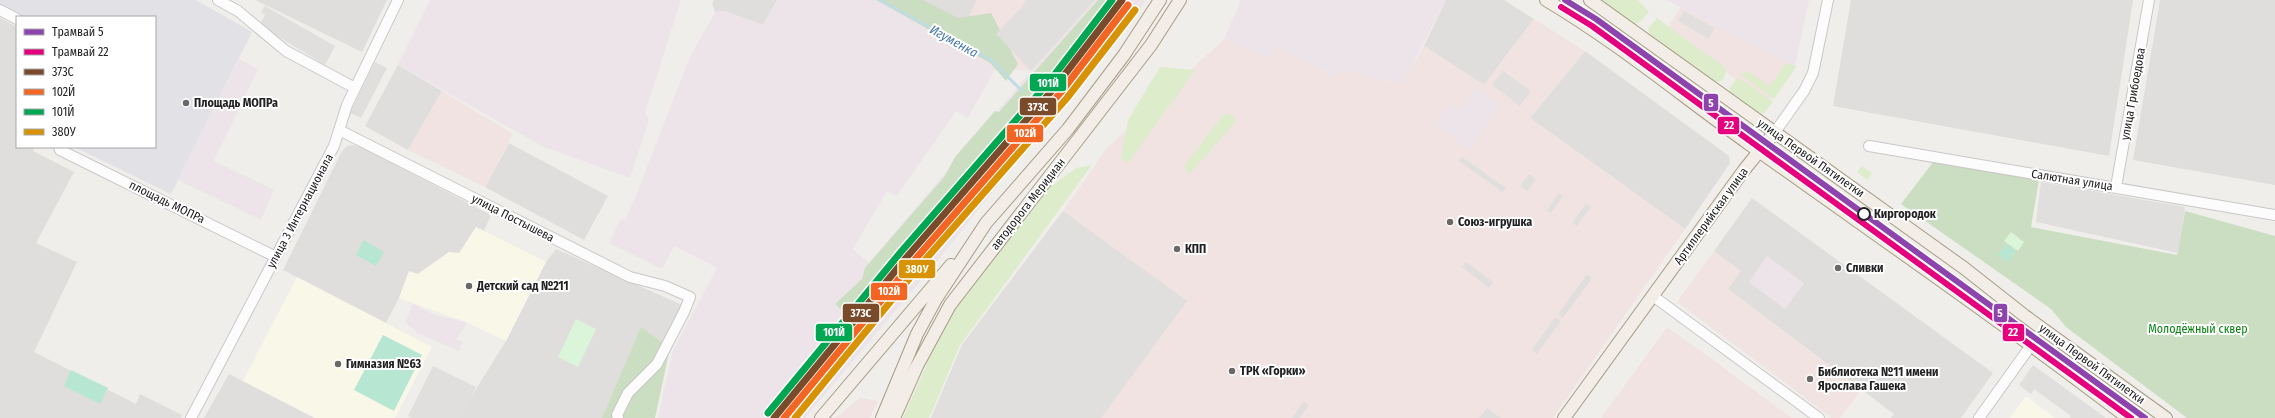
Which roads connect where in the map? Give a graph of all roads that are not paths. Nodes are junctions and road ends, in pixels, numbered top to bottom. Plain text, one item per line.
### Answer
1 (218, 0) edge
2 (398, 0) edge
3 (1160, 0) edge
4 (1180, 0) edge
5 (1546, 0) edge
6 (1590, 0) edge
7 (1828, 0) edge
8 (2148, 0) edge
9 (0, 10) edge
10 (16, 18) edge
11 (355, 88) junction
12 (339, 130) junction
13 (1775, 132) junction
14 (1869, 146) dead end
15 (60, 148) edge
16 (1760, 152) junction
17 (2116, 187) junction
18 (2275, 215) edge
19 (986, 223) junction
20 (276, 257) junction
21 (1653, 296) junction
22 (2032, 344) junction
23 (191, 418) edge
24 (618, 418) edge
25 (821, 418) edge
26 (882, 418) edge
27 (894, 418) edge
28 (1564, 418) edge
29 (1819, 418) edge
30 (1979, 418) edge
31 (2128, 418) edge
32 (2166, 418) edge

1 - 11 street
2 - 11 street, улица 3 Интернационала
3 - 19 main road, автодорога Меридиан
4 - 27 main road, автодорога Меридиан
5 - 16 main road, улица Первой Пятилетки
6 - 13 main road, улица Первой Пятилетки
7 - 13 street, Артиллерийская улица
8 - 17 street, улица Грибоедова
9 - 10 street
11 - 12 street, улица 3 Интернационала
12 - 20 street, улица 3 Интернационала
12 - 24 street, улица Постышева
13 - 16 main road, Артиллерийская улица
13 - 32 main road, улица Первой Пятилетки
14 - 17 street, Салютная улица
15 - 20 street, площадь МОПРа
16 - 21 main road, Артиллерийская улица
16 - 22 main road, улица Первой Пятилетки
17 - 18 street, Салютная улица
19 - 25 main road
19 - 26 main road, автодорога Меридиан
20 - 23 street, улица 3 Интернационала
21 - 28 main road, Артиллерийская улица
21 - 29 street
22 - 30 street
22 - 31 main road, улица Первой Пятилетки

